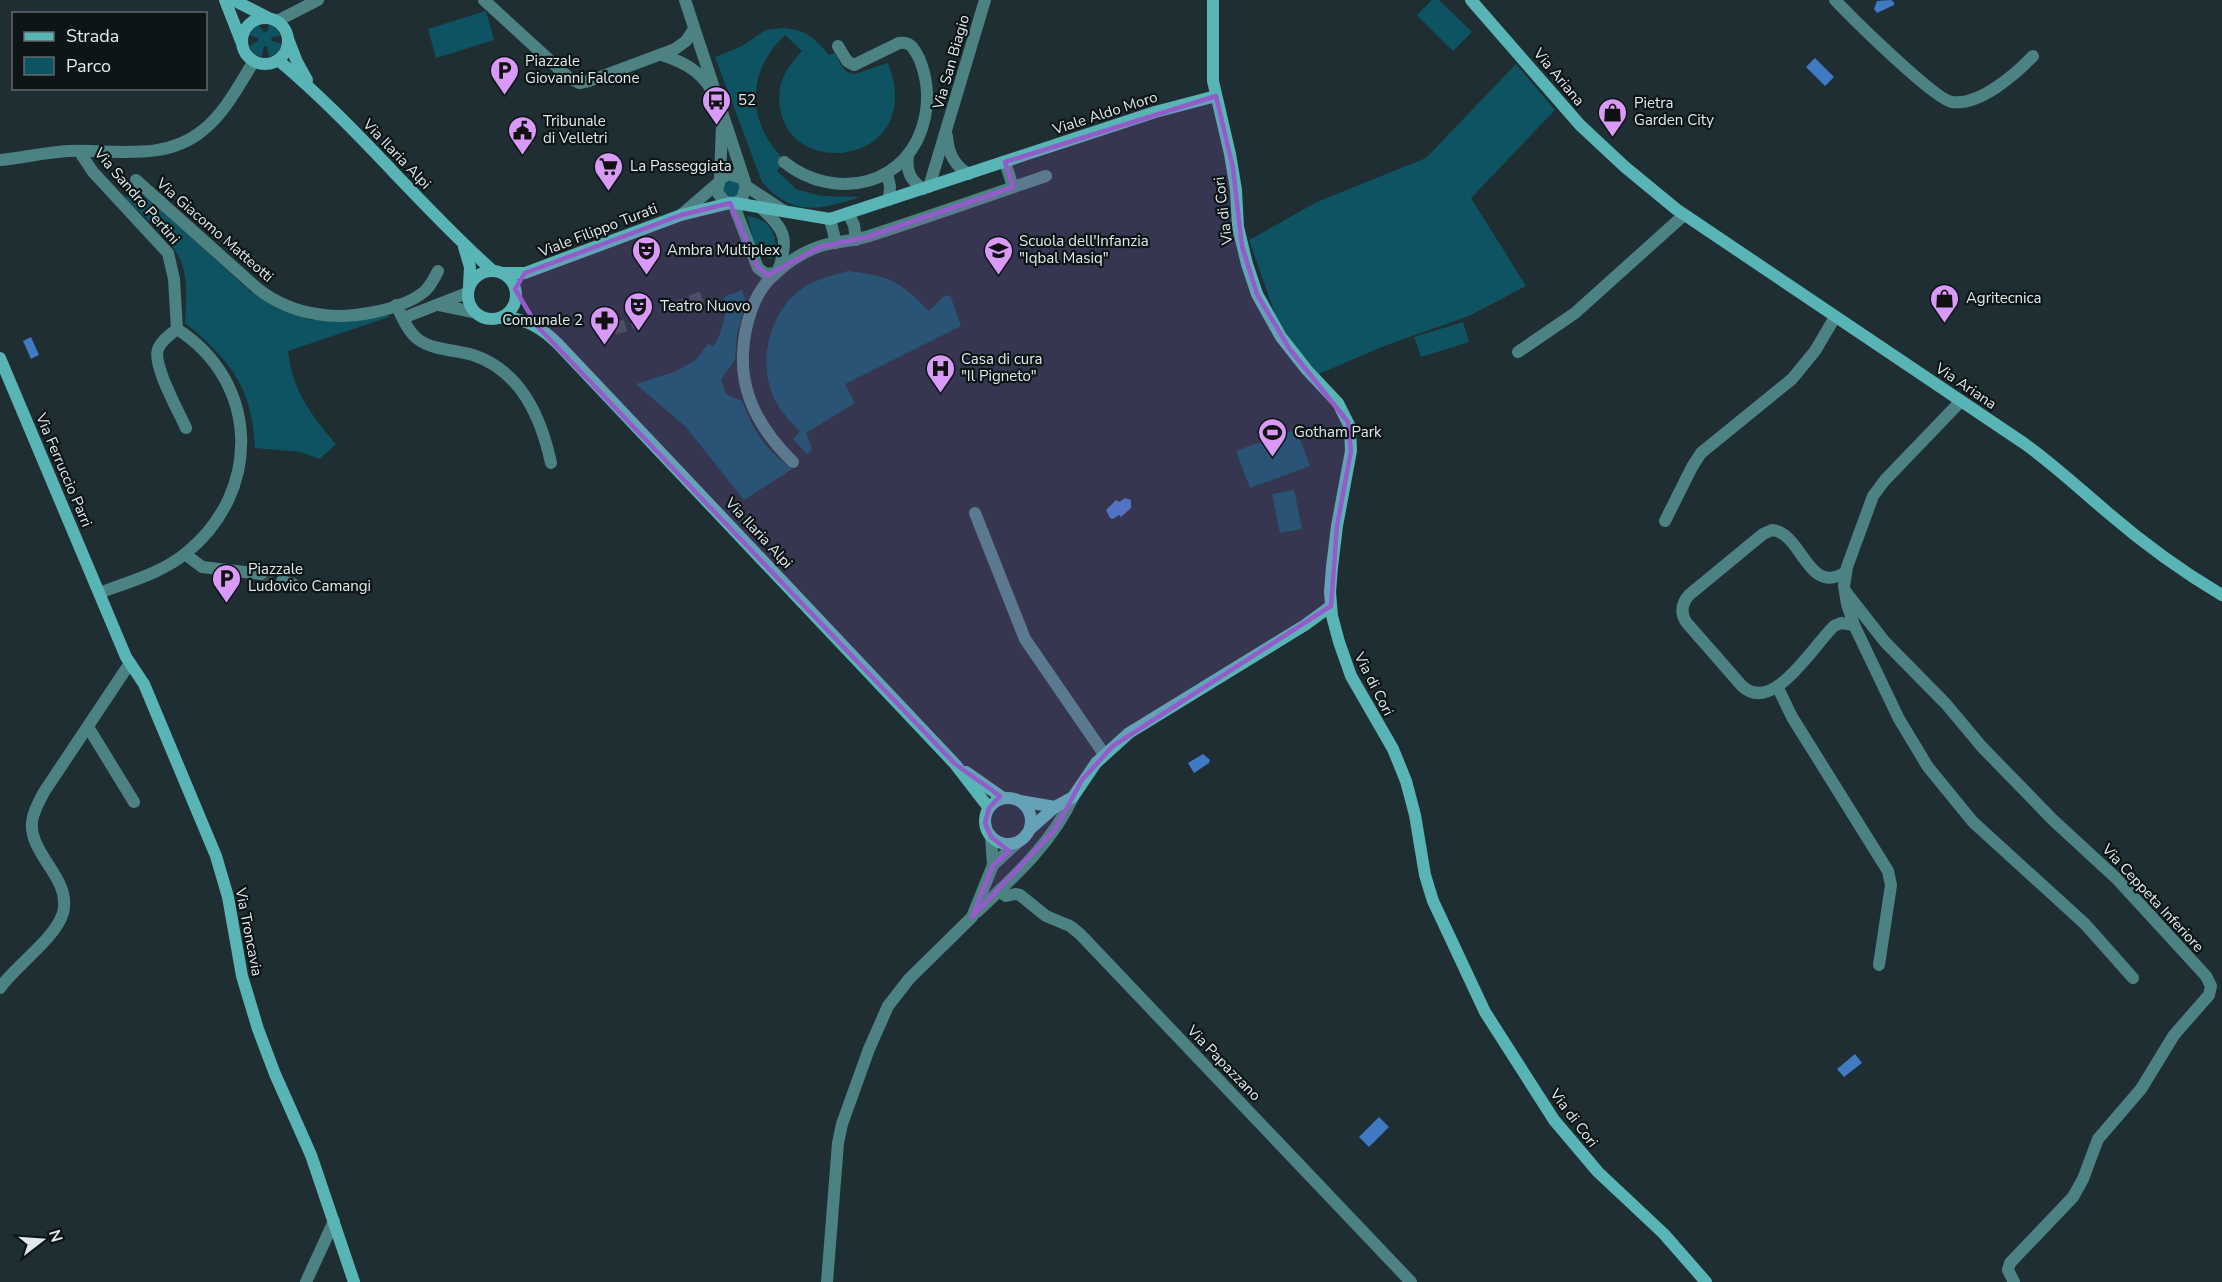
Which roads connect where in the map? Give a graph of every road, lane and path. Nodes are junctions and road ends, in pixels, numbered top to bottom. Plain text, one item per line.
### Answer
1 (225, 0) edge
2 (233, 0) edge
3 (318, 0) edge
4 (484, 0) edge
5 (685, 0) edge
6 (985, 0) edge
7 (1213, 0) edge
8 (1471, 0) edge
9 (1835, 0) edge
10 (273, 19) junction
11 (694, 29) junction
12 (288, 38) junction
13 (838, 46) dead end
14 (243, 47) junction
15 (662, 55) junction
16 (2033, 56) dead end
17 (278, 60) junction
18 (254, 61) junction
19 (311, 87) junction
20 (1216, 96) junction
21 (718, 100) junction
22 (722, 113) junction
23 (947, 132) junction
24 (79, 151) junction
25 (908, 155) junction
26 (0, 160) edge
27 (784, 162) dead end
28 (1005, 162) junction
29 (887, 173) junction
30 (969, 174) junction
31 (1046, 176) dead end
32 (136, 180) dead end
33 (719, 181) junction
34 (746, 184) junction
35 (926, 188) junction
36 (1013, 188) junction
37 (889, 200) junction
38 (732, 203) junction
39 (761, 208) junction
40 (785, 212) junction
41 (848, 213) junction
42 (681, 215) junction
43 (1684, 215) junction
44 (830, 219) junction
45 (856, 240) junction
46 (462, 243) junction
47 (836, 243) junction
48 (438, 271) dead end
49 (497, 272) junction
50 (777, 272) junction
51 (525, 273) junction
52 (468, 289) junction
53 (516, 292) junction
54 (396, 305) junction
55 (438, 305) junction
56 (473, 312) junction
57 (1835, 316) junction
58 (403, 318) junction
59 (502, 318) junction
60 (537, 326) junction
61 (177, 329) junction
62 (1518, 352) dead end
63 (0, 358) edge
64 (1961, 401) junction
65 (186, 428) dead end
66 (793, 462) dead end
67 (551, 463) dead end
68 (975, 513) dead end
69 (1665, 521) dead end
70 (185, 554) junction
71 (1846, 572) junction
72 (261, 574) tunnel mouth
73 (1845, 591) junction
74 (99, 594) junction
75 (2222, 595) edge
76 (1331, 606) junction
77 (1854, 625) junction
78 (130, 663) junction
79 (1778, 688) junction
80 (88, 727) junction
81 (1104, 754) junction
82 (955, 764) junction
83 (1072, 796) junction
84 (1004, 798) junction
85 (1019, 801) junction
86 (134, 802) dead end
87 (1055, 807) junction
88 (989, 808) junction
89 (1030, 830) junction
90 (991, 837) junction
91 (1017, 843) junction
92 (993, 865) junction
93 (999, 891) junction
94 (972, 916) junction
95 (1880, 965) dead end
96 (2133, 978) dead end
97 (0, 986) edge
98 (334, 1221) junction
99 (306, 1282) edge
100 (354, 1282) edge
101 (827, 1282) edge
102 (1411, 1282) edge
103 (1706, 1282) edge
104 (2014, 1282) edge

1 - 14 street
2 - 10 street
3 - 10 street
4 - 15 street
5 - 11 street
6 - 23 street, Via San Biagio
7 - 20 street, Via di Cori
8 - 43 street, Via Ariana
9 - 16 street
10 - 12 street
10 - 14 street
11 - 15 street
11 - 21 street
12 - 17 street
12 - 19 street, Via Ilaria Alpi
13 - 25 street
14 - 18 street
15 - 21 street
17 - 18 street
17 - 19 street, Via Ilaria Alpi
18 - 24 street
19 - 46 street, Via Ilaria Alpi
20 - 28 street, Viale Aldo Moro
20 - 76 street, Via di Cori
21 - 22 street
22 - 33 street
22 - 34 street
23 - 30 street, Via San Biagio
23 - 35 street, Via San Biagio
24 - 26 street
24 - 61 street, Via Sandro Pertini
25 - 29 street
25 - 35 street
27 - 29 street
28 - 30 street, Viale Aldo Moro
28 - 36 street
29 - 37 street
30 - 35 street, Viale Aldo Moro
31 - 36 street
32 - 54 street, Via Giacomo Matteotti
33 - 34 street
33 - 38 street
33 - 42 street, Viale Filippo Turati
34 - 38 street
34 - 40 street
35 - 37 street, Viale Aldo Moro
36 - 45 street
37 - 41 street, Viale Aldo Moro
38 - 39 street
38 - 42 street, Viale Filippo Turati
38 - 50 street
39 - 40 street
39 - 50 street
40 - 44 street
41 - 44 street, Viale Aldo Moro
41 - 45 street
42 - 51 street, Viale Filippo Turati
43 - 57 street, Via Ariana
43 - 62 street
44 - 47 street
45 - 47 street
46 - 49 street, Via Ilaria Alpi
46 - 52 street, Via Ilaria Alpi
47 - 50 street
48 - 54 street, Via Giacomo Matteotti
49 - 51 street, Viale Filippo Turati
49 - 52 street
49 - 53 street
50 - 66 street
51 - 53 street, Viale Filippo Turati
52 - 55 street
52 - 56 street
53 - 59 street
53 - 60 street, Via Ilaria Alpi
54 - 58 street
55 - 56 street
55 - 58 street
56 - 59 street
57 - 64 street, Via Ariana
57 - 69 street
58 - 67 street
59 - 60 street, Via Ilaria Alpi
60 - 82 street, Via Ilaria Alpi
61 - 65 street
61 - 70 street
63 - 74 street, Via Ferruccio Parri
64 - 71 street
64 - 75 street, Via Ariana
68 - 81 street
70 - 72 street
70 - 74 street
71 - 73 street
71 - 79 street
73 - 77 street
73 - 104 street, Via Ceppeta Inferiore
74 - 78 street, Via Troncavia
76 - 81 street
76 - 103 street, Via di Cori
77 - 79 street
77 - 96 street
78 - 80 street
78 - 98 street, Via Troncavia
79 - 95 street
80 - 86 street
80 - 97 street
81 - 83 street
82 - 84 street, Via Ilaria Alpi
82 - 88 street, Via Ilaria Alpi
83 - 87 street
83 - 93 street
84 - 85 street
84 - 88 street
85 - 87 street
85 - 89 street
87 - 89 street
88 - 90 street
89 - 91 street
90 - 91 street
90 - 92 street
91 - 92 street
92 - 94 street
93 - 94 street
93 - 102 street, Via Papazzano
94 - 101 street
98 - 99 street
98 - 100 street, Via Troncavia

